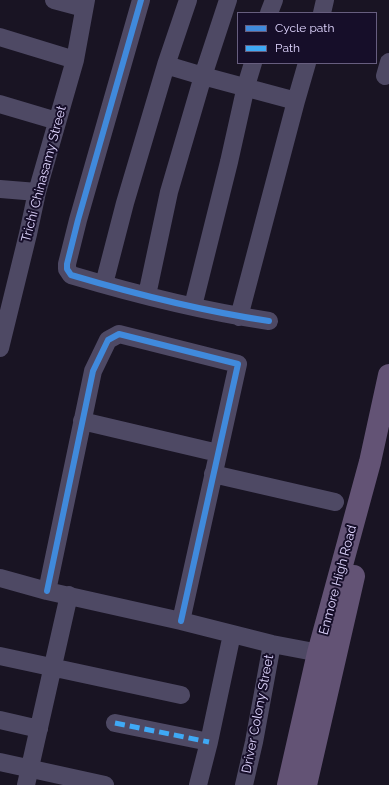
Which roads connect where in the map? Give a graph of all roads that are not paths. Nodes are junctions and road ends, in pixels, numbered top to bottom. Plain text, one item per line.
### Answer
1 (54, 0) edge
2 (141, 0) edge
3 (188, 0) edge
4 (228, 0) edge
5 (274, 0) edge
6 (325, 0) edge
7 (85, 4) edge
8 (269, 12) edge
9 (322, 12) edge
10 (0, 37) edge
11 (75, 60) junction
12 (253, 64) edge
13 (307, 64) edge
14 (166, 65) junction
15 (203, 76) junction
16 (246, 86) junction
17 (296, 101) junction
18 (0, 104) edge
19 (57, 121) junction
20 (0, 189) edge
21 (36, 192) junction
22 (104, 284) junction
23 (147, 295) junction
24 (193, 306) junction
25 (239, 317) junction
26 (269, 321) dead end
27 (0, 348) edge
28 (389, 375) edge
29 (82, 421) junction
30 (389, 426) edge
31 (218, 453) junction
32 (213, 474) junction
33 (335, 502) dead end
34 (0, 578) edge
35 (47, 592) junction
36 (69, 595) junction
37 (181, 621) junction
38 (232, 634) junction
39 (272, 644) junction
40 (327, 655) junction
41 (0, 656) edge
42 (53, 668) junction
43 (181, 695) dead end
44 (0, 720) edge
45 (115, 723) dead end
46 (39, 729) junction
47 (209, 742) junction
48 (0, 762) edge
49 (28, 777) edge
50 (105, 785) edge
51 (198, 785) edge
52 (244, 785) edge
53 (288, 785) edge
54 (306, 785) edge

1 - 7 street
2 - 22 street
3 - 14 street
4 - 15 street
5 - 8 street
6 - 9 street
7 - 11 street, Trichi Chinasamy Street
10 - 11 street
11 - 19 street, Trichi Chinasamy Street
12 - 16 street
13 - 17 street
14 - 15 street
14 - 22 street
15 - 16 street
15 - 23 street
16 - 17 street
16 - 24 street
17 - 25 street
18 - 19 street
19 - 21 street, Trichi Chinasamy Street
20 - 21 street
21 - 27 street, Trichi Chinasamy Street
22 - 23 street
23 - 24 street
24 - 25 street
25 - 26 street
28 - 40 main road, Enmore High Road
29 - 31 street
29 - 31 street
29 - 35 street
30 - 40 main road, Enmore High Road
31 - 32 street
32 - 33 street
32 - 37 street
34 - 35 street
35 - 36 street
36 - 37 street
36 - 42 street
37 - 38 street
38 - 39 street
38 - 47 street
39 - 40 street
39 - 52 street, Driver Colony Street
40 - 53 main road, Enmore High Road
40 - 54 main road, Enmore High Road
41 - 42 street
42 - 43 street
42 - 46 street
44 - 46 street
45 - 47 street
46 - 49 street
47 - 51 street
48 - 49 street
49 - 50 street

